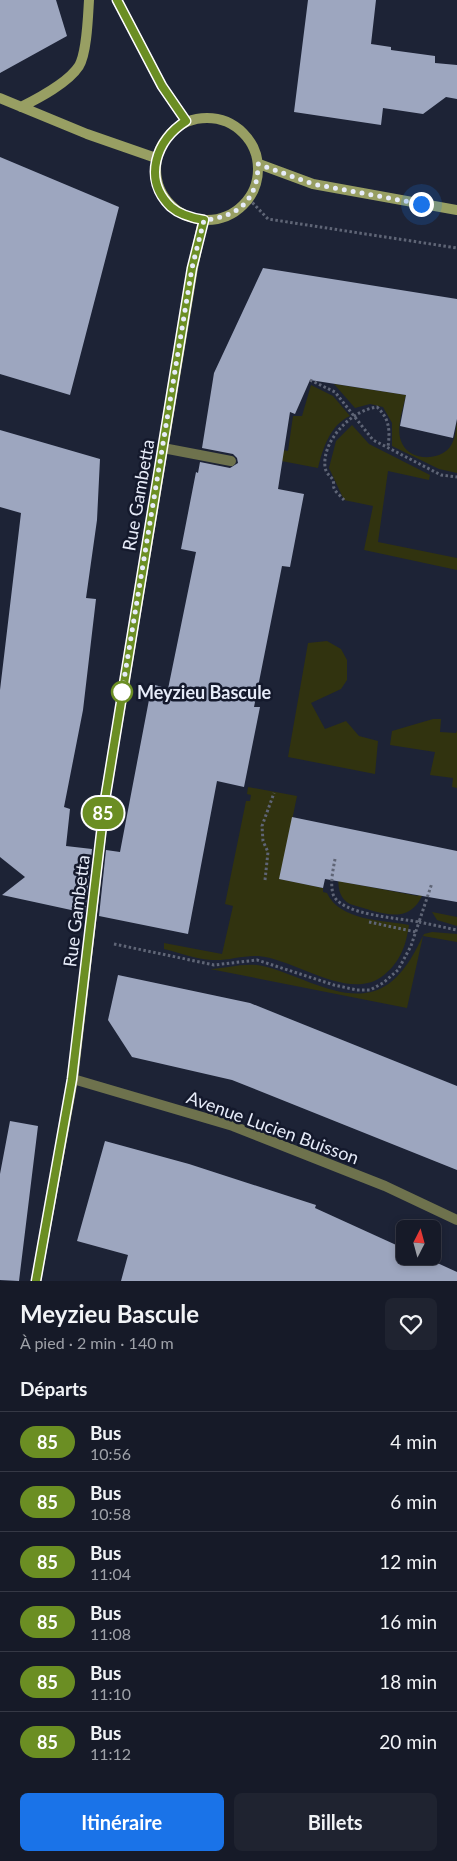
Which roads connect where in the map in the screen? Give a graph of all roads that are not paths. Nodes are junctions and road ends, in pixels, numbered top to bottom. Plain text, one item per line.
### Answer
1 (89, 0) edge
2 (117, 0) edge
3 (0, 98) edge
4 (22, 107) junction
5 (186, 121) junction
6 (156, 158) junction
7 (258, 164) junction
8 (457, 210) edge
9 (204, 220) junction
10 (162, 448) junction
11 (231, 461) dead end
12 (72, 1079) junction
13 (457, 1220) edge
14 (36, 1281) edge

1 - 4 street
2 - 5 street
3 - 4 street
4 - 6 street
5 - 6 street
5 - 7 street
6 - 9 street
7 - 8 street
7 - 9 street
9 - 10 street, Rue Gambetta
10 - 11 street
10 - 12 street, Rue Gambetta
12 - 13 street, Avenue Lucien Buisson
12 - 14 street, Rue Gambetta

